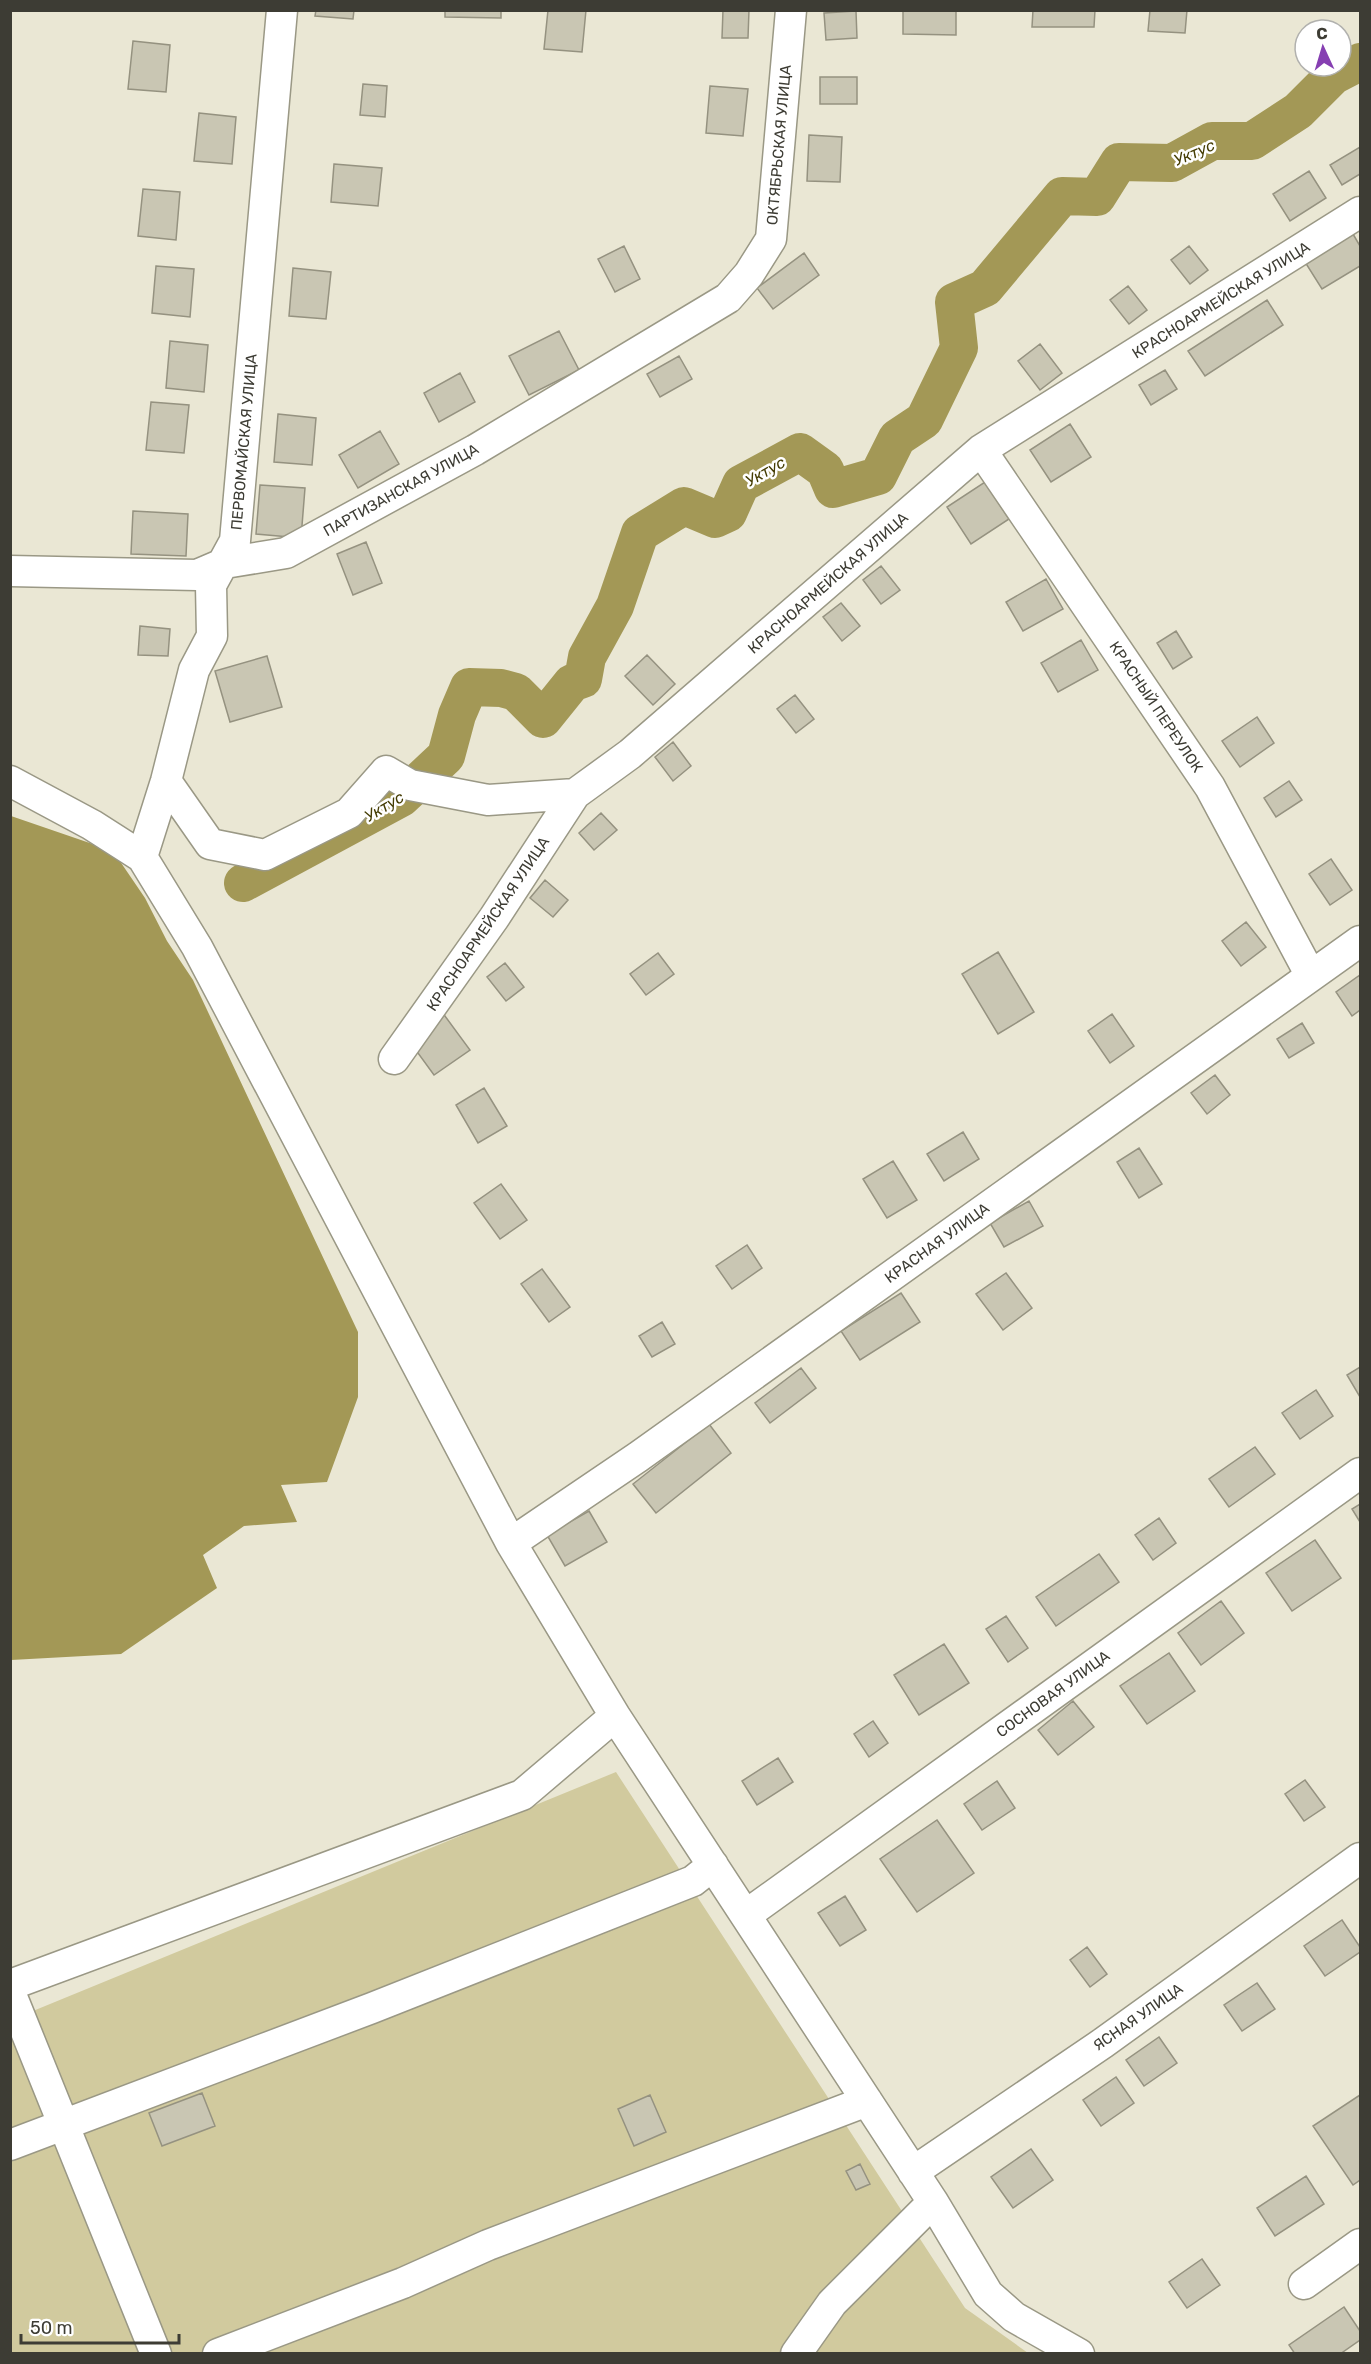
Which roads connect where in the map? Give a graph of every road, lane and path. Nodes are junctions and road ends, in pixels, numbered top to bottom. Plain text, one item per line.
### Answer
1 (282, 10) edge
2 (791, 10) edge
3 (1360, 212) edge
4 (749, 274) joint
5 (981, 450) junction
6 (225, 563) junction
7 (10, 572) edge
8 (10, 781) edge
9 (166, 781) junction
10 (575, 794) junction
11 (142, 857) junction
12 (1360, 941) edge
13 (1311, 976) junction
14 (394, 1059) dead end
15 (1360, 1473) edge
16 (511, 1543) junction
17 (615, 1716) junction
18 (1360, 1858) edge
19 (713, 1865) junction
20 (746, 1915) junction
21 (10, 1985) edge
22 (10, 1992) edge
23 (867, 2101) junction
24 (65, 2124) junction
25 (10, 2145) edge
26 (913, 2172) junction
27 (933, 2202) junction
28 (1360, 2244) edge
29 (1305, 2284) dead end
30 (156, 2354) edge
31 (218, 2354) edge
32 (796, 2354) edge
33 (1079, 2354) edge

1 - 6 street, ПЕРВОМАЙСКАЯ УЛИЦА
2 - 4 street, ОКТЯБРЬСКАЯ УЛИЦА
3 - 5 street, КРАСНОАРМЕЙСКАЯ УЛИЦА
4 - 6 street, ПАРТИЗАНСКАЯ УЛИЦА
5 - 10 street, КРАСНОАРМЕЙСКАЯ УЛИЦА
5 - 13 street, КРАСНЫЙ ПЕРЕУЛОК
6 - 7 street, ПАРТИЗАНСКАЯ УЛИЦА
6 - 9 street, ПЕРВОМАЙСКАЯ УЛИЦА
8 - 11 street
9 - 10 street
9 - 11 street, ПЕРВОМАЙСКАЯ УЛИЦА
10 - 14 street, КРАСНОАРМЕЙСКАЯ УЛИЦА
11 - 16 street
12 - 13 street, КРАСНАЯ УЛИЦА
13 - 16 street, КРАСНАЯ УЛИЦА
15 - 20 street, СОСНОВАЯ УЛИЦА
16 - 17 street
17 - 19 street
17 - 21 street
18 - 26 street, ЯСНАЯ УЛИЦА
19 - 20 street
19 - 24 street
20 - 23 street
22 - 24 street
23 - 26 street
23 - 31 street
24 - 25 street
24 - 30 street
26 - 27 street
27 - 32 street
27 - 33 street
28 - 29 street

